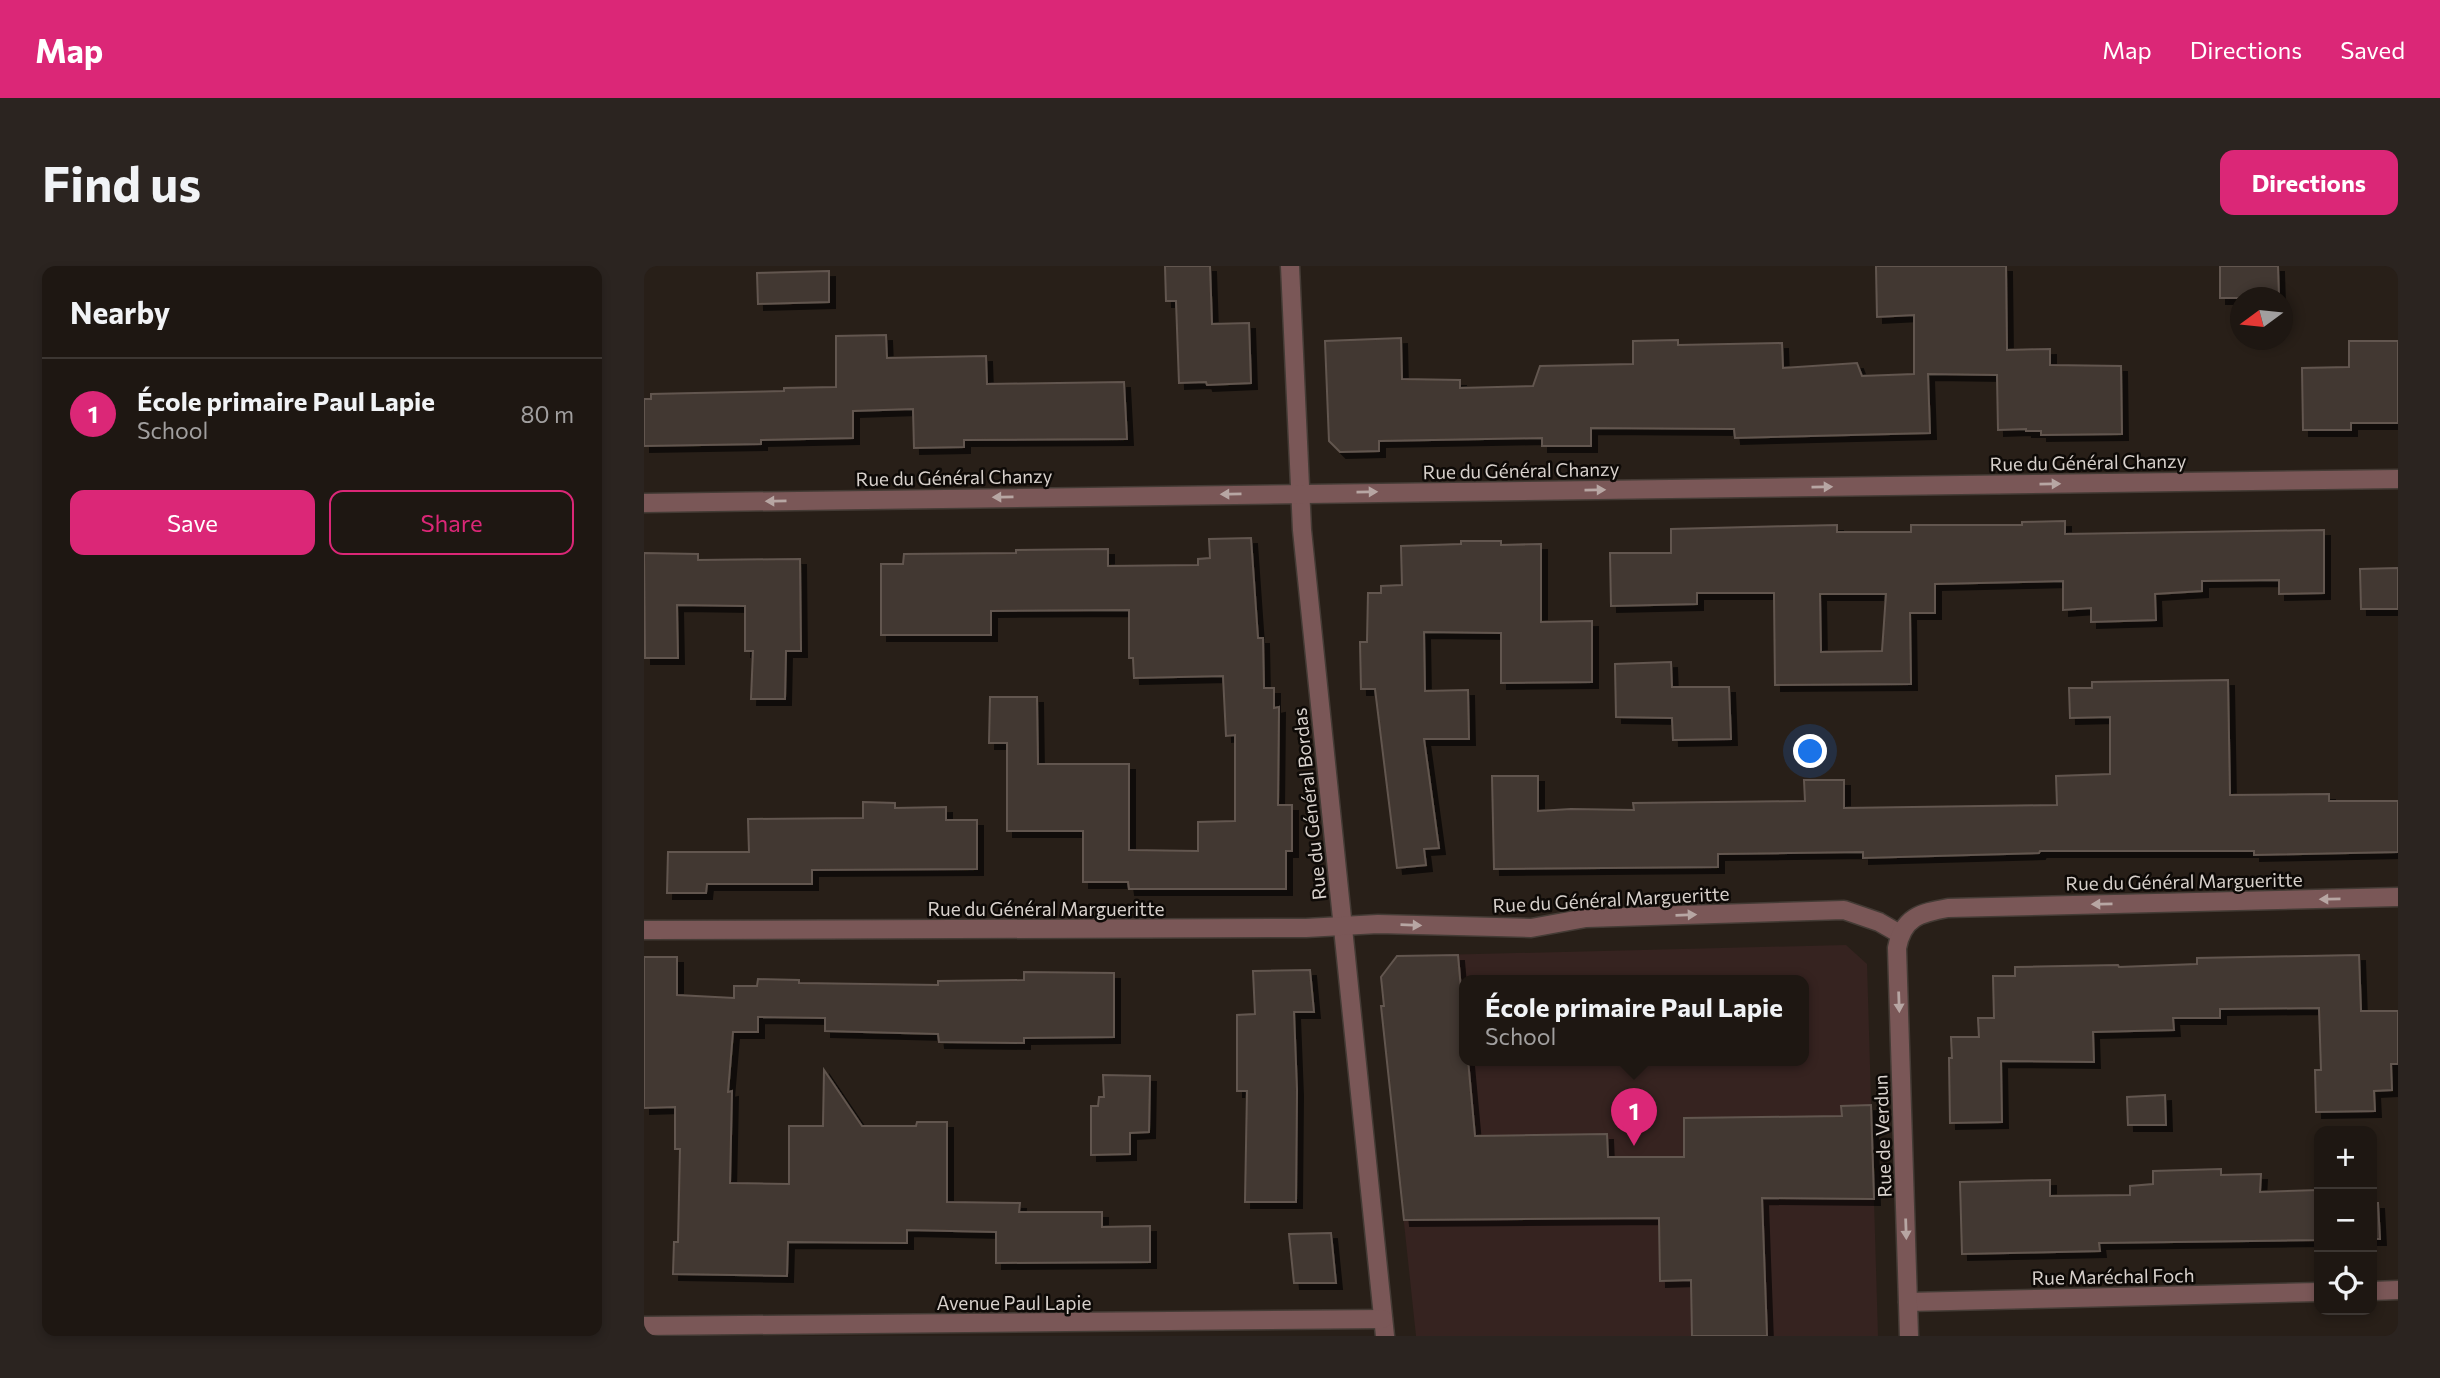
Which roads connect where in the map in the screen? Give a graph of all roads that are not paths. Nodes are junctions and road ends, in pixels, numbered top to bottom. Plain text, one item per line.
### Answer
1 (1290, 266) edge
2 (2398, 480) edge
3 (1299, 493) junction
4 (644, 503) edge
5 (2398, 897) edge
6 (1343, 925) junction
7 (644, 930) edge
8 (1900, 934) junction
9 (2398, 1290) edge
10 (2377, 1291) edge
11 (2314, 1292) edge
12 (1908, 1301) junction
13 (644, 1326) edge
14 (1384, 1327) edge
15 (1909, 1336) edge

1 - 3 street, Rue du Général Bordas
3 -> 2 street, Rue du Général Chanzy
3 -> 4 street, Rue du Général Chanzy
3 - 6 street, Rue du Général Bordas
5 -> 8 street, Rue du Général Margueritte
6 - 7 street, Rue du Général Margueritte
6 -> 8 street, Rue du Général Margueritte
6 - 14 street, Rue du Général Bordas
8 -> 12 street, Rue de Verdun
9 - 10 street
11 - 12 street, Rue Maréchal Foch
12 - 15 street, Rue de Verdun
13 - 14 street, Avenue Paul Lapie

